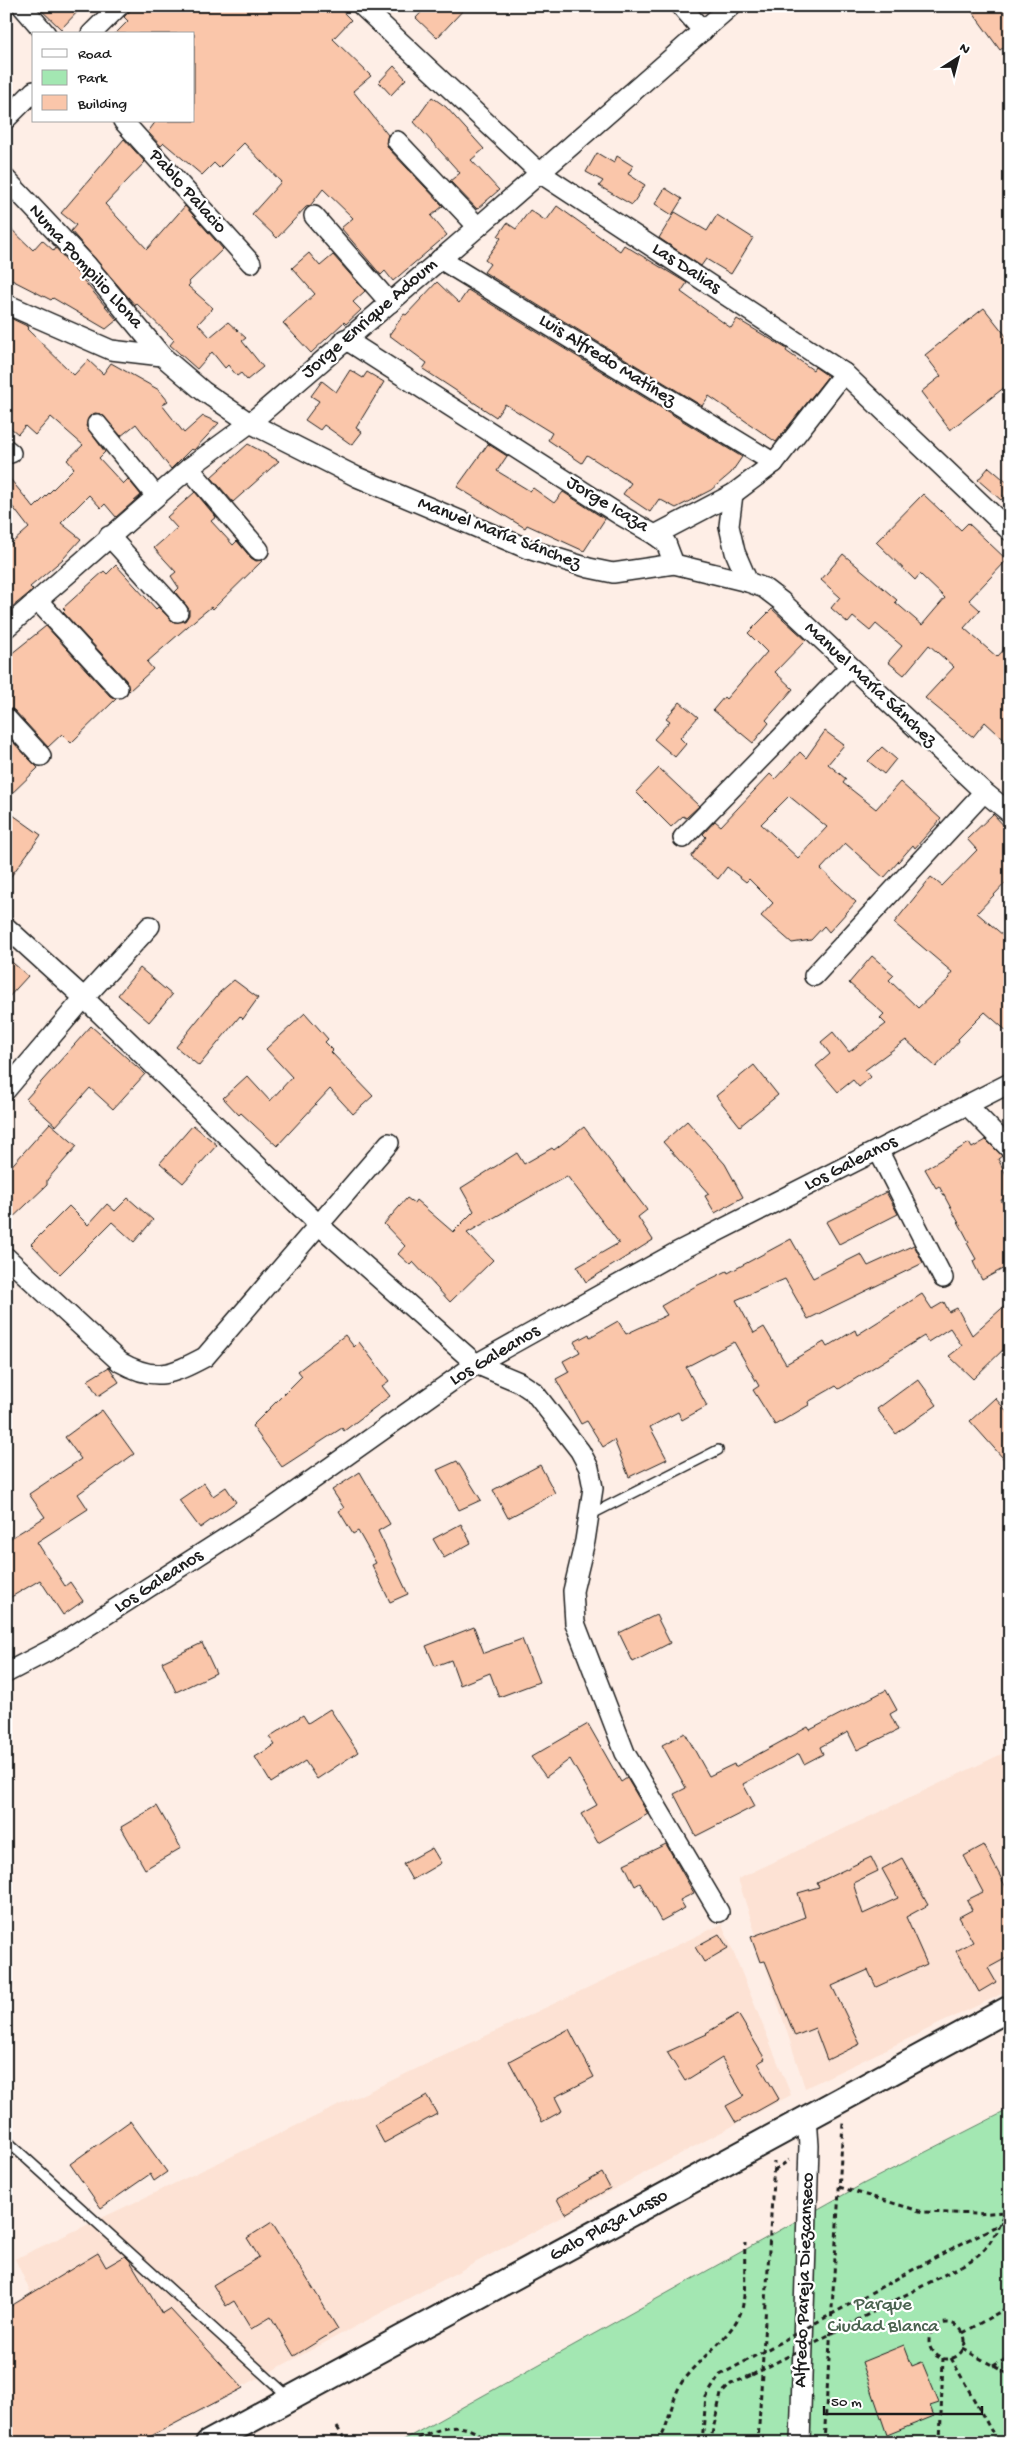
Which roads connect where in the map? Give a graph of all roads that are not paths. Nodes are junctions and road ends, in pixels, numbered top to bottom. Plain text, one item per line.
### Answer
1 (22, 6) edge
2 (119, 6) edge
3 (362, 6) edge
4 (681, 6) edge
5 (731, 6) edge
6 (703, 31) junction
7 (44, 32) edge
8 (93, 32) edge
9 (32, 93) edge
10 (6, 119) edge
11 (124, 122) edge
12 (397, 141) dead end
13 (540, 173) junction
14 (6, 179) edge
15 (314, 216) dead end
16 (478, 227) junction
17 (440, 258) junction
18 (251, 263) dead end
19 (390, 303) junction
20 (6, 304) edge
21 (345, 340) junction
22 (162, 356) junction
23 (844, 373) junction
24 (250, 423) junction
25 (96, 424) dead end
26 (774, 463) junction
27 (189, 468) junction
28 (733, 494) junction
29 (156, 496) junction
30 (1010, 531) edge
31 (655, 535) junction
32 (109, 536) junction
33 (259, 550) dead end
34 (674, 564) junction
35 (748, 582) junction
36 (38, 601) junction
37 (178, 612) dead end
38 (6, 628) edge
39 (850, 667) junction
40 (118, 688) dead end
41 (6, 718) edge
42 (41, 756) dead end
43 (984, 792) junction
44 (1010, 813) edge
45 (683, 838) dead end
46 (150, 926) dead end
47 (6, 927) edge
48 (814, 976) dead end
49 (84, 998) junction
50 (1010, 1083) edge
51 (6, 1090) edge
52 (967, 1105) junction
53 (389, 1144) dead end
54 (1010, 1149) edge
55 (878, 1150) junction
56 (320, 1226) junction
57 (6, 1257) edge
58 (943, 1278) dead end
59 (476, 1364) junction
60 (718, 1450) dead end
61 (590, 1515) junction
62 (6, 1673) edge
63 (719, 1912) dead end
64 (1010, 2008) edge
65 (807, 2117) junction
66 (6, 2140) edge
67 (290, 2398) junction
68 (208, 2443) edge
69 (800, 2443) edge

1 - 7 street
2 - 8 street
3 - 13 street, Las Dalias
4 - 6 street
5 - 6 street, Jorge Enrique Adoum
6 - 13 street, Jorge Enrique Adoum
9 - 10 street
11 - 18 street, Pablo Palacio
12 - 16 street
13 - 16 street, Jorge Enrique Adoum
13 - 23 street, Las Dalias
14 - 22 street, Numa Pompilio Llona
15 - 19 street
16 - 17 street, Jorge Enrique Adoum
17 - 19 street, Jorge Enrique Adoum
17 - 26 street, Luis Alfredo Matínez
19 - 21 street, Jorge Enrique Adoum
20 - 22 street
21 - 24 street, Jorge Enrique Adoum
21 - 31 street, Jorge Icaza
22 - 24 street, Manuel María Sánchez
23 - 26 street, Jorge Icaza
23 - 30 street, Las Dalias
24 - 27 street, Jorge Enrique Adoum
24 - 34 street, Manuel María Sánchez
25 - 29 street
26 - 28 street, Jorge Icaza
27 - 29 street, Jorge Enrique Adoum
27 - 33 street
28 - 31 street, Jorge Icaza
28 - 35 street
29 - 32 street, Jorge Enrique Adoum
31 - 34 street
32 - 36 street, Jorge Enrique Adoum
32 - 37 street
34 - 35 street, Manuel María Sánchez
35 - 39 street, Manuel María Sánchez
36 - 38 street, Jorge Enrique Adoum
36 - 40 street
39 - 43 street, Manuel María Sánchez
39 - 45 street
41 - 42 street
43 - 44 street, Manuel María Sánchez
43 - 48 street
46 - 49 street
47 - 49 street
49 - 51 street
49 - 56 street
50 - 52 street, Los Galeanos
52 - 54 street
52 - 55 street, Los Galeanos
53 - 56 street
55 - 58 street
55 - 59 street, Los Galeanos
56 - 57 street
56 - 59 street
59 - 61 street
59 - 62 street, Los Galeanos
60 - 61 lane
61 - 63 street
64 - 65 street, Galo Plaza Lasso
65 - 67 street, Galo Plaza Lasso
65 - 69 street, Alfredo Pareja Diezcanseco
66 - 67 lane
67 - 68 street, Galo Plaza Lasso

